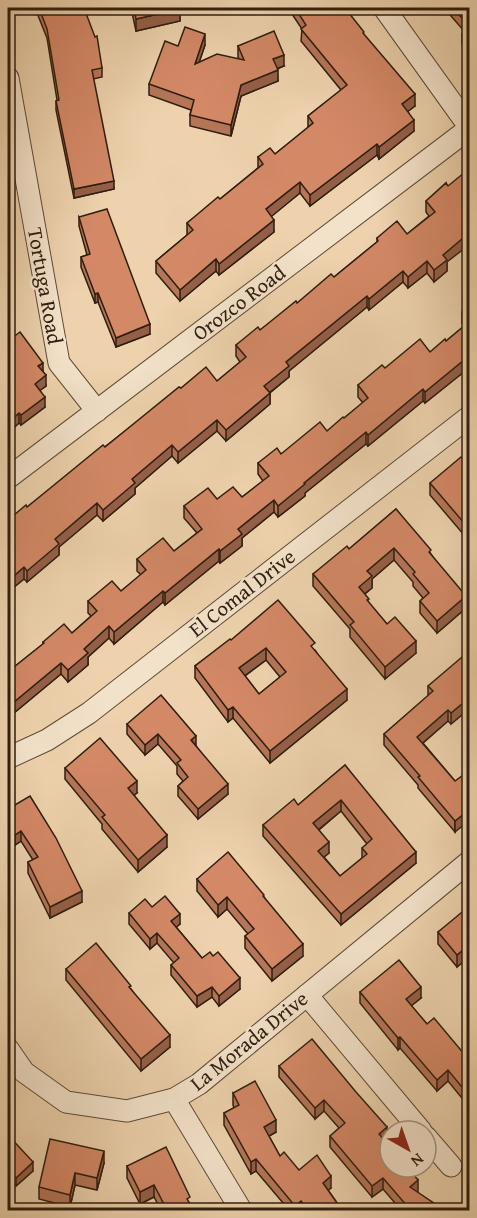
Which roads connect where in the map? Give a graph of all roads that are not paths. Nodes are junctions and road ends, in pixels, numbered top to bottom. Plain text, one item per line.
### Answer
1 (384, 8) edge
2 (8, 78) edge
3 (470, 128) edge
4 (96, 411) junction
5 (470, 416) edge
6 (8, 478) edge
7 (8, 759) edge
8 (467, 868) edge
9 (307, 995) junction
10 (8, 1049) edge
11 (174, 1099) junction
12 (411, 1119) edge
13 (438, 1151) edge
14 (451, 1166) dead end
15 (242, 1210) edge

1 - 3 street
2 - 4 street, Tortuga Road
3 - 4 street, Orozco Road
4 - 6 street, Orozco Road
5 - 7 street, El Comal Drive
8 - 9 street, La Morada Drive
9 - 11 street, La Morada Drive
9 - 12 street
10 - 11 street, La Morada Drive
11 - 15 street
13 - 14 street

